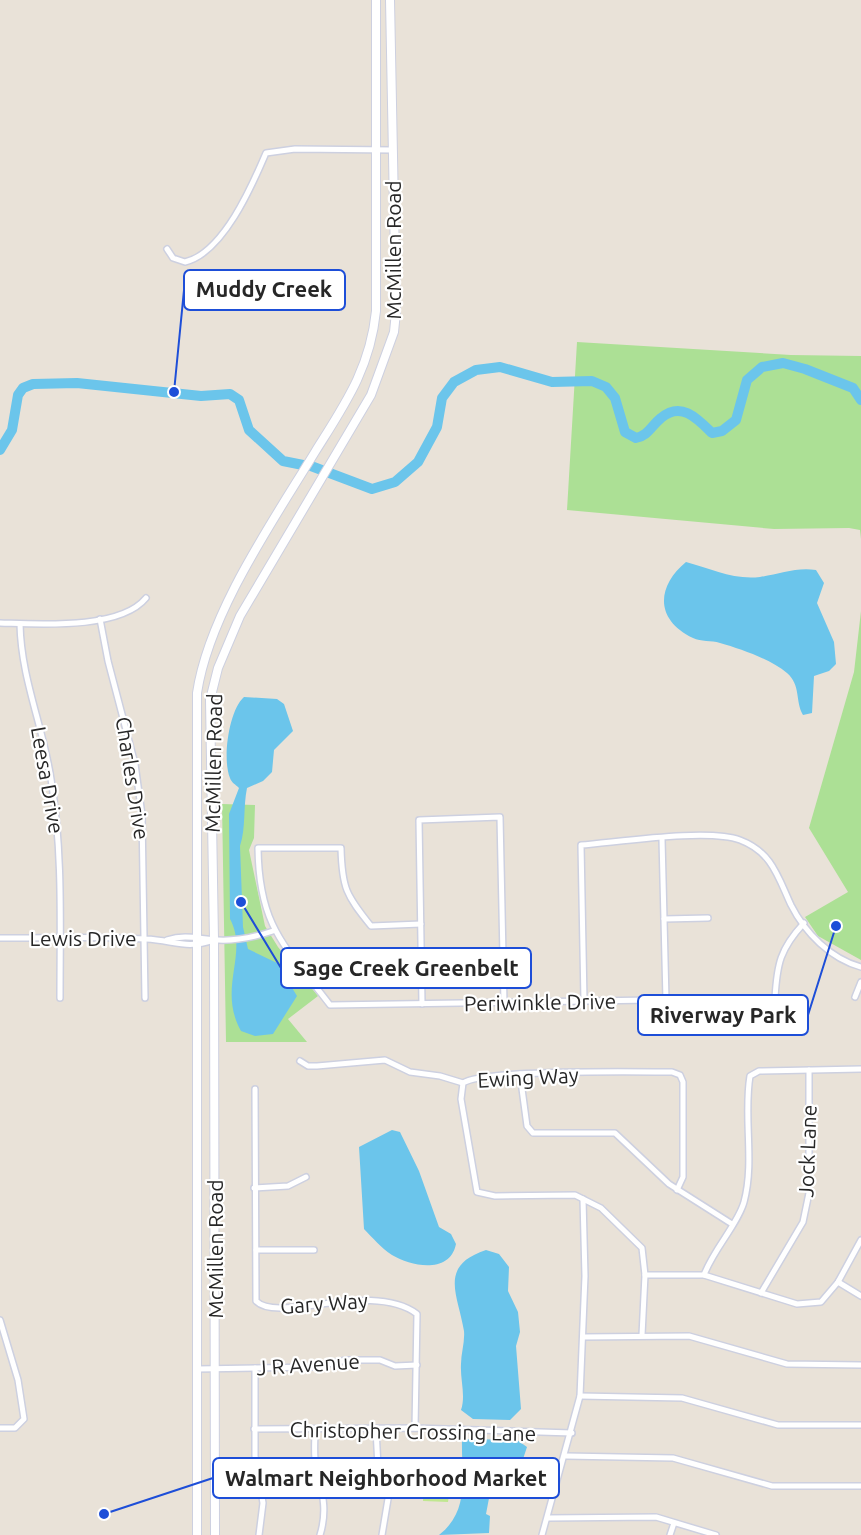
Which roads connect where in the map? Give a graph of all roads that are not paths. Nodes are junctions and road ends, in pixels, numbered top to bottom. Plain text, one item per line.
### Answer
1 (376, 0) edge
2 (390, 0) edge
3 (378, 149) junction
4 (393, 150) junction
5 (167, 249) dead end
6 (146, 598) dead end
7 (100, 619) junction
8 (0, 623) edge
9 (20, 624) junction
10 (662, 838) junction
11 (708, 918) dead end
12 (664, 919) junction
13 (804, 923) junction
14 (420, 924) junction
15 (273, 931) junction
16 (197, 936) junction
17 (0, 938) edge
18 (60, 938) junction
19 (144, 939) junction
20 (165, 940) junction
21 (214, 940) junction
22 (197, 946) junction
23 (861, 967) edge
24 (861, 982) edge
25 (855, 997) dead end
26 (60, 998) dead end
27 (145, 998) dead end
28 (666, 1000) junction
29 (584, 1001) junction
30 (504, 1003) junction
31 (422, 1004) junction
32 (300, 1061) dead end
33 (861, 1069) edge
34 (809, 1070) junction
35 (520, 1074) junction
36 (463, 1083) junction
37 (255, 1089) dead end
38 (306, 1178) dead end
39 (254, 1188) junction
40 (677, 1190) junction
41 (583, 1199) junction
42 (732, 1224) junction
43 (861, 1240) edge
44 (256, 1250) junction
45 (314, 1250) dead end
46 (645, 1275) junction
47 (704, 1275) junction
48 (838, 1282) junction
49 (761, 1293) junction
50 (861, 1296) edge
51 (0, 1320) edge
52 (642, 1335) junction
53 (583, 1337) junction
54 (417, 1365) junction
55 (861, 1365) edge
56 (215, 1368) junction
57 (255, 1368) junction
58 (198, 1369) junction
59 (580, 1396) junction
60 (861, 1425) edge
61 (0, 1428) edge
62 (415, 1428) junction
63 (254, 1429) junction
64 (315, 1429) junction
65 (376, 1429) junction
66 (572, 1433) junction
67 (566, 1456) junction
68 (861, 1485) edge
69 (548, 1518) junction
70 (674, 1522) junction
71 (197, 1535) edge
72 (215, 1535) edge
73 (260, 1535) edge
74 (320, 1535) edge
75 (382, 1535) edge
76 (542, 1535) edge
77 (670, 1535) edge
78 (716, 1535) edge

1 - 3 main road, McMillen Road
2 - 4 main road, McMillen Road
3 - 4 street
3 - 5 street
3 - 16 main road, McMillen Road
4 - 21 main road, McMillen Road
6 - 7 street
7 - 9 street
7 - 19 street, Charles Drive
8 - 9 street
9 - 18 street, Leesa Drive
10 - 12 street
10 - 13 street
10 - 29 street
11 - 12 street
12 - 28 street
13 - 23 street
13 - 28 street, Periwinkle Drive
14 - 15 street
14 - 30 street
14 - 31 street
15 - 21 street, Lewis Drive
15 - 31 street, Periwinkle Drive
16 - 20 street, Lewis Drive
16 - 21 street, Lewis Drive
16 - 22 main road, McMillen Road
17 - 18 street, Lewis Drive
18 - 19 street, Lewis Drive
18 - 26 street, Leesa Drive
19 - 20 street, Lewis Drive
19 - 27 street, Charles Drive
20 - 22 street, Lewis Drive
21 - 22 street, Lewis Drive
21 - 56 main road, McMillen Road
22 - 58 main road, McMillen Road
24 - 25 street
28 - 29 street, Periwinkle Drive
29 - 30 street, Periwinkle Drive
30 - 31 street, Periwinkle Drive
32 - 36 street
33 - 34 street
34 - 42 street
34 - 49 street, Jock Lane
35 - 36 street, Ewing Way
35 - 40 street
35 - 40 street, Ewing Way
36 - 41 street, Ewing Way
37 - 39 street, Gary Way
38 - 39 street
39 - 44 street, Gary Way
40 - 42 street
41 - 46 street, Ewing Way
41 - 53 street
42 - 47 street
43 - 48 street
44 - 45 street
44 - 54 street, Gary Way
46 - 47 street
46 - 52 street, Ewing Way
47 - 49 street
48 - 49 street
48 - 50 street
51 - 61 street
52 - 53 street
52 - 55 street
53 - 59 street
54 - 57 street, J R Avenue
54 - 62 street, Gary Way
56 - 57 street, J R Avenue
56 - 58 street, J R Avenue
56 - 72 main road, McMillen Road
57 - 63 street
58 - 71 main road, McMillen Road
59 - 60 street
59 - 66 street
62 - 65 street, Christopher Crossing Lane
62 - 66 street, Christopher Crossing Lane
63 - 64 street, Christopher Crossing Lane
63 - 73 street
64 - 65 street, Christopher Crossing Lane
64 - 74 street
65 - 75 street
66 - 67 street
67 - 68 street
67 - 69 street
69 - 70 street
69 - 76 street
70 - 77 street
70 - 78 street

